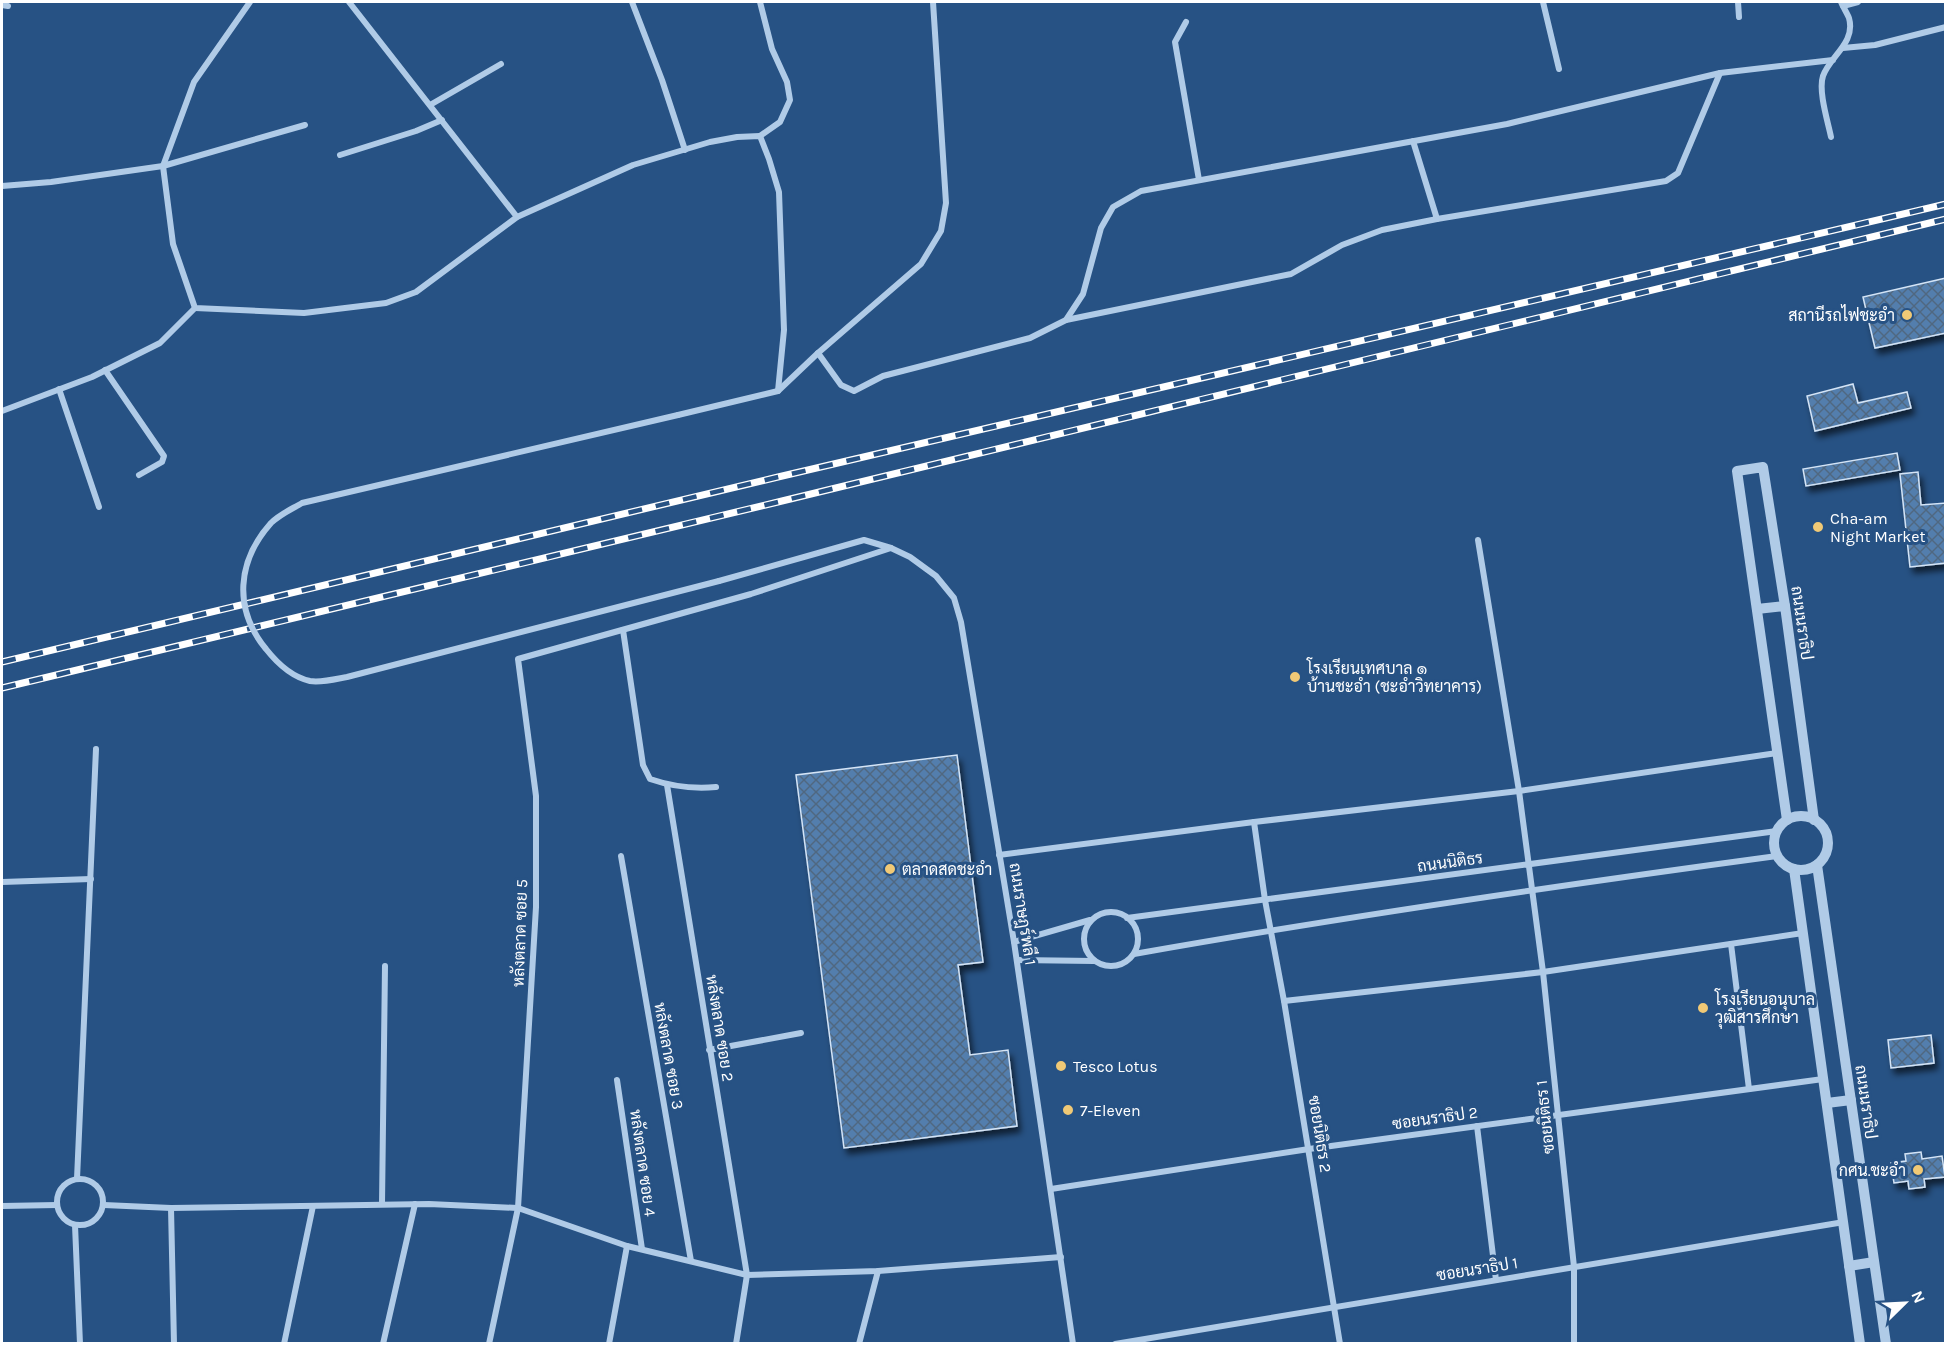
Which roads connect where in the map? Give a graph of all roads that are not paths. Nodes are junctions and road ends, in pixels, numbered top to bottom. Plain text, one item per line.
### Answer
1 (250, 2) edge
2 (349, 2) edge
3 (632, 2) edge
4 (760, 2) edge
5 (933, 2) edge
6 (1543, 2) edge
7 (1738, 2) edge
8 (1858, 2) edge
9 (1842, 4) edge
10 (1739, 17) dead end
11 (1186, 22) dead end
12 (1946, 27) edge
13 (1843, 48) junction
14 (1833, 60) junction
15 (501, 64) dead end
16 (1559, 69) dead end
17 (1720, 73) junction
18 (430, 105) junction
19 (442, 120) junction
20 (305, 125) dead end
21 (760, 136) junction
22 (1831, 137) dead end
23 (1413, 141) junction
24 (685, 150) junction
25 (340, 154) dead end
26 (163, 166) junction
27 (1199, 180) junction
28 (2, 186) edge
29 (517, 217) junction
30 (1437, 219) junction
31 (195, 308) junction
32 (1066, 320) junction
33 (818, 353) junction
34 (105, 370) junction
35 (59, 389) junction
36 (778, 391) junction
37 (2, 411) edge
38 (139, 475) dead end
39 (99, 507) dead end
40 (1478, 540) dead end
41 (891, 548) junction
42 (1785, 606) junction
43 (1757, 609) junction
44 (623, 630) junction
45 (96, 749) dead end
46 (1778, 753) junction
47 (667, 785) junction
48 (716, 787) dead end
49 (1519, 791) junction
50 (1787, 820) junction
51 (1814, 820) junction
52 (1254, 822) junction
53 (1777, 831) junction
54 (999, 855) junction
55 (621, 856) dead end
56 (1777, 856) junction
57 (1529, 865) junction
58 (1817, 865) junction
59 (1794, 869) junction
60 (92, 879) junction
61 (2, 882) edge
62 (1532, 889) junction
63 (1265, 900) junction
64 (1127, 918) junction
65 (1090, 920) junction
66 (1270, 930) junction
67 (1803, 933) junction
68 (1014, 942) junction
69 (1731, 944) junction
70 (1134, 954) junction
71 (1017, 960) junction
72 (1094, 961) junction
73 (385, 966) dead end
74 (1544, 972) junction
75 (1284, 1001) junction
76 (801, 1033) dead end
77 (709, 1050) junction
78 (1823, 1079) junction
79 (617, 1080) dead end
80 (1749, 1089) junction
81 (1851, 1100) junction
82 (1827, 1103) junction
83 (1559, 1115) junction
84 (1477, 1126) junction
85 (1309, 1149) junction
86 (77, 1179) junction
87 (1051, 1189) junction
88 (104, 1204) junction
89 (382, 1204) junction
90 (415, 1204) junction
91 (57, 1205) junction
92 (2, 1206) edge
93 (313, 1206) junction
94 (171, 1208) junction
95 (518, 1208) junction
96 (1844, 1222) junction
97 (75, 1225) junction
98 (627, 1246) junction
99 (642, 1249) junction
100 (1061, 1257) junction
101 (691, 1261) junction
102 (1874, 1262) junction
103 (1850, 1266) junction
104 (1574, 1267) junction
105 (878, 1271) junction
106 (747, 1275) junction
107 (1496, 1280) junction
108 (1334, 1306) junction
109 (80, 1344) edge
110 (174, 1344) edge
111 (284, 1344) edge
112 (382, 1344) edge
113 (489, 1344) edge
114 (609, 1344) edge
115 (736, 1344) edge
116 (859, 1344) edge
117 (1073, 1344) edge
118 (1115, 1344) edge
119 (1340, 1344) edge
120 (1574, 1344) edge
121 (1860, 1344) edge
122 (1886, 1344) edge

1 - 26 street
2 - 18 street
3 - 24 street
4 - 21 street
5 - 33 street
6 - 16 street
7 - 10 street
8 - 9 street
9 - 13 street
11 - 27 street
12 - 13 street
13 - 14 street
14 - 17 street
14 - 22 street
15 - 18 street
17 - 23 street
17 - 30 street
18 - 19 street
19 - 25 street
19 - 29 street
20 - 26 street
21 - 24 street
21 - 36 street
23 - 27 street
23 - 30 street
24 - 29 street
26 - 28 street
26 - 31 street
27 - 32 street
29 - 31 street
30 - 32 street
31 - 34 street
32 - 33 street
33 - 36 street
34 - 35 street
34 - 38 street
35 - 37 street
35 - 39 street
36 - 41 street, ถนนราษฎร์พลี 1, bridge
40 - 49 street, ซอยนิติธร 1
41 - 44 street
41 - 54 street, ถนนราษฎร์พลี 1
42 - 43 street
42 - 43 street, ถนนนราธิป
42 - 51 street, ถนนนราธิป
43 - 46 street
44 - 47 street
44 - 95 street, หลังตลาด ซอย 5
45 - 60 street
46 - 49 street
46 - 50 street
47 - 48 street
47 - 77 street, หลังตลาด ซอย 2
49 - 52 street
49 - 57 street, ซอยนิติธร 1
50 - 51 street
50 - 53 street
51 - 58 street
52 - 54 street
52 - 63 street, ซอยนิติธร 2
53 - 56 street
53 - 57 street, ถนนนิติธร
54 - 68 street, ถนนราษฎร์พลี 1
55 - 101 street, หลังตลาด ซอย 3
56 - 59 street
56 - 62 street
57 - 62 street, ซอยนิติธร 1
57 - 63 street, ถนนนิติธร
58 - 59 street
58 - 81 street, ถนนนราธิป
59 - 67 street
60 - 61 street
60 - 86 street
62 - 66 street
62 - 74 street, ซอยนิติธร 1
63 - 64 street, ถนนนิติธร
63 - 66 street, ซอยนิติธร 2
64 - 65 street
64 - 70 street
65 - 68 street
65 - 72 street
66 - 70 street
66 - 75 street, ซอยนิติธร 2
67 - 69 street
67 - 78 street
68 - 71 street, ถนนราษฎร์พลี 1
69 - 74 street
69 - 80 street
70 - 72 street
71 - 72 street
71 - 87 street, ถนนราษฎร์พลี 1
73 - 89 street
74 - 75 street
74 - 83 street, ซอยนิติธร 1
75 - 85 street, ซอยนิติธร 2
76 - 77 street
77 - 106 street, หลังตลาด ซอย 2
78 - 80 street, ซอยนราธิป 2
78 - 82 street
79 - 99 street, หลังตลาด ซอย 4
80 - 83 street, ซอยนราธิป 2
81 - 82 street
81 - 102 street, ถนนนราธิป
82 - 96 street
83 - 84 street, ซอยนราธิป 2
83 - 104 street, ซอยนิติธร 1
84 - 85 street, ซอยนราธิป 2
84 - 107 street
85 - 87 street, ซอยนราธิป 2
85 - 108 street, ซอยนิติธร 2
86 - 88 street
86 - 91 street
87 - 100 street, ถนนราษฎร์พลี 1
88 - 94 street
88 - 97 street
89 - 90 street
89 - 93 street
90 - 95 street
90 - 112 street
91 - 92 street
91 - 97 street
93 - 94 street
93 - 111 street
94 - 110 street
95 - 98 street
95 - 113 street, หลังตลาด ซอย 5
96 - 103 street
96 - 104 street, ซอยนราธิป 1
97 - 109 street
98 - 99 street
98 - 114 street
99 - 101 street
100 - 105 street
100 - 117 street, ถนนราษฎร์พลี 1
101 - 106 street
102 - 103 street
102 - 122 street, ถนนนราธิป
103 - 121 street
104 - 107 street, ซอยนราธิป 1
104 - 120 street, ซอยนิติธร 1
105 - 106 street
105 - 116 street
106 - 115 street, หลังตลาด ซอย 2
107 - 108 street, ซอยนราธิป 1
108 - 118 street, ซอยนราธิป 1
108 - 119 street, ซอยนิติธร 2

